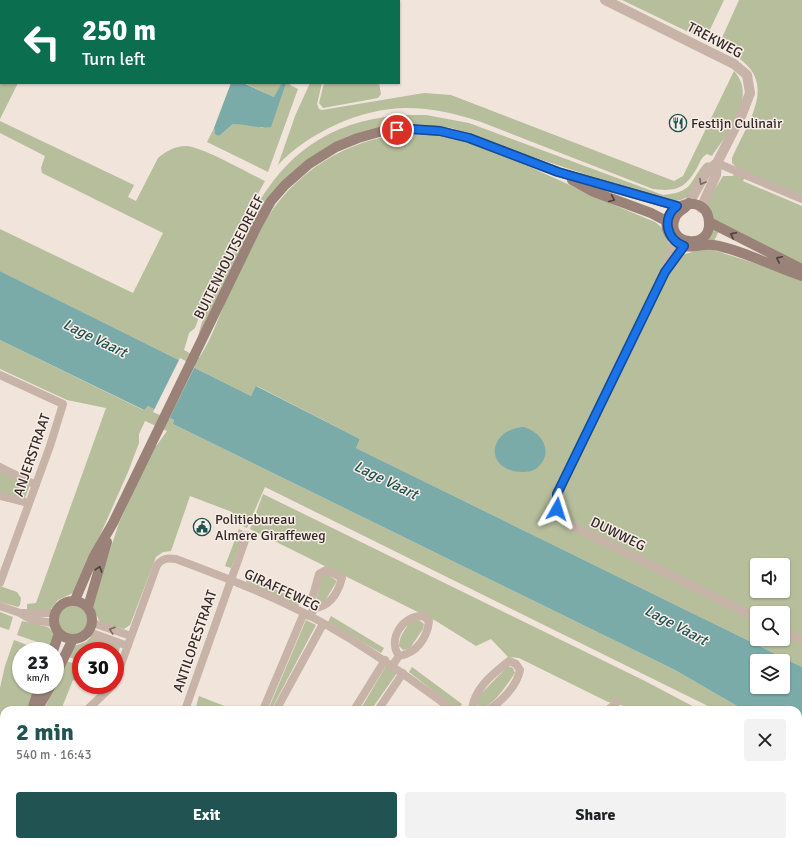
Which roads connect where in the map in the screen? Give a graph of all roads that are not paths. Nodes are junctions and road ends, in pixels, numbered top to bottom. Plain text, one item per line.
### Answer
1 (606, 0) edge
2 (717, 163) junction
3 (558, 172) junction
4 (802, 199) edge
5 (689, 203) junction
6 (677, 206) junction
7 (701, 208) junction
8 (709, 222) junction
9 (670, 225) junction
10 (674, 241) junction
11 (701, 242) junction
12 (686, 244) junction
13 (802, 269) edge
14 (665, 272) junction
15 (802, 276) edge
16 (0, 375) edge
17 (0, 467) edge
18 (36, 485) junction
19 (0, 496) edge
20 (29, 503) junction
21 (113, 522) junction
22 (247, 534) dead end
23 (230, 580) junction
24 (0, 583) edge
25 (75, 600) junction
26 (0, 606) edge
27 (88, 607) junction
28 (315, 608) junction
29 (750, 614) edge
30 (307, 615) junction
31 (55, 618) junction
32 (322, 624) junction
33 (91, 627) junction
34 (59, 633) junction
35 (790, 634) edge
36 (131, 636) junction
37 (74, 639) junction
38 (802, 640) edge
39 (56, 642) edge
40 (128, 646) junction
41 (399, 656) junction
42 (124, 657) edge
43 (64, 658) edge
44 (385, 660) junction
45 (392, 666) junction
46 (403, 673) junction
47 (37, 694) edge
48 (46, 694) edge
49 (104, 694) edge
50 (616, 703) dead end
51 (33, 706) edge
52 (39, 706) edge
53 (91, 706) edge
54 (186, 706) edge
55 (265, 706) edge
56 (278, 706) edge
57 (356, 706) edge
58 (381, 706) edge
59 (448, 706) edge
60 (473, 706) edge
61 (494, 706) edge
62 (613, 706) edge

1 - 2 street, TREKWEG
2 - 4 street
2 -> 5 street, TREKWEG
2 - 7 street, TREKWEG
3 - 6 main road, BUITENHOUTSEDREEF
3 -> 9 main road, BUITENHOUTSEDREEF
3 - 21 main road, BUITENHOUTSEDREEF
5 - 6 main road
5 - 7 main road
5 - 9 main road
6 - 9 main road
7 - 8 main road
8 - 11 main road
13 -> 8 main road
9 - 10 main road
9 - 12 main road
10 - 12 main road
10 - 14 street, DUWWEG
11 - 12 main road
11 - 15 main road
12 - 14 street, DUWWEG
14 - 29 street, DUWWEG
16 - 18 street, ANJERSTRAAT
17 - 18 street
18 - 20 street, ANJERSTRAAT
19 - 20 street
20 - 24 street, ANJERSTRAAT
21 - 25 main road, BUITENHOUTSEDREEF
27 -> 21 main road, BUITENHOUTSEDREEF
22 - 23 street, ANTILOPESTRAAT
23 - 30 street, GIRAFFEWEG
23 - 36 street, GIRAFFEWEG
23 - 54 street, ANTILOPESTRAAT
25 - 27 main road
25 - 31 main road
26 - 31 street
27 - 33 main road
28 - 28 street
28 - 30 street
30 - 32 street, GIRAFFEWEG
30 - 55 street
31 - 34 main road
32 - 44 street, GIRAFFEWEG
32 - 56 street
36 -> 33 street
33 - 37 main road
33 - 40 street
34 - 37 main road
34 - 39 main road
35 - 38 street
36 - 40 street
37 - 43 main road
40 - 42 street
41 - 41 street
41 - 45 street
44 - 45 street, GIRAFFEWEG
44 - 57 street
45 - 46 street, GIRAFFEWEG
46 - 58 street
46 - 59 street, GIRAFFEWEG
47 - 51 main road
48 - 52 main road
49 - 53 street
50 - 62 street
60 - 61 street

